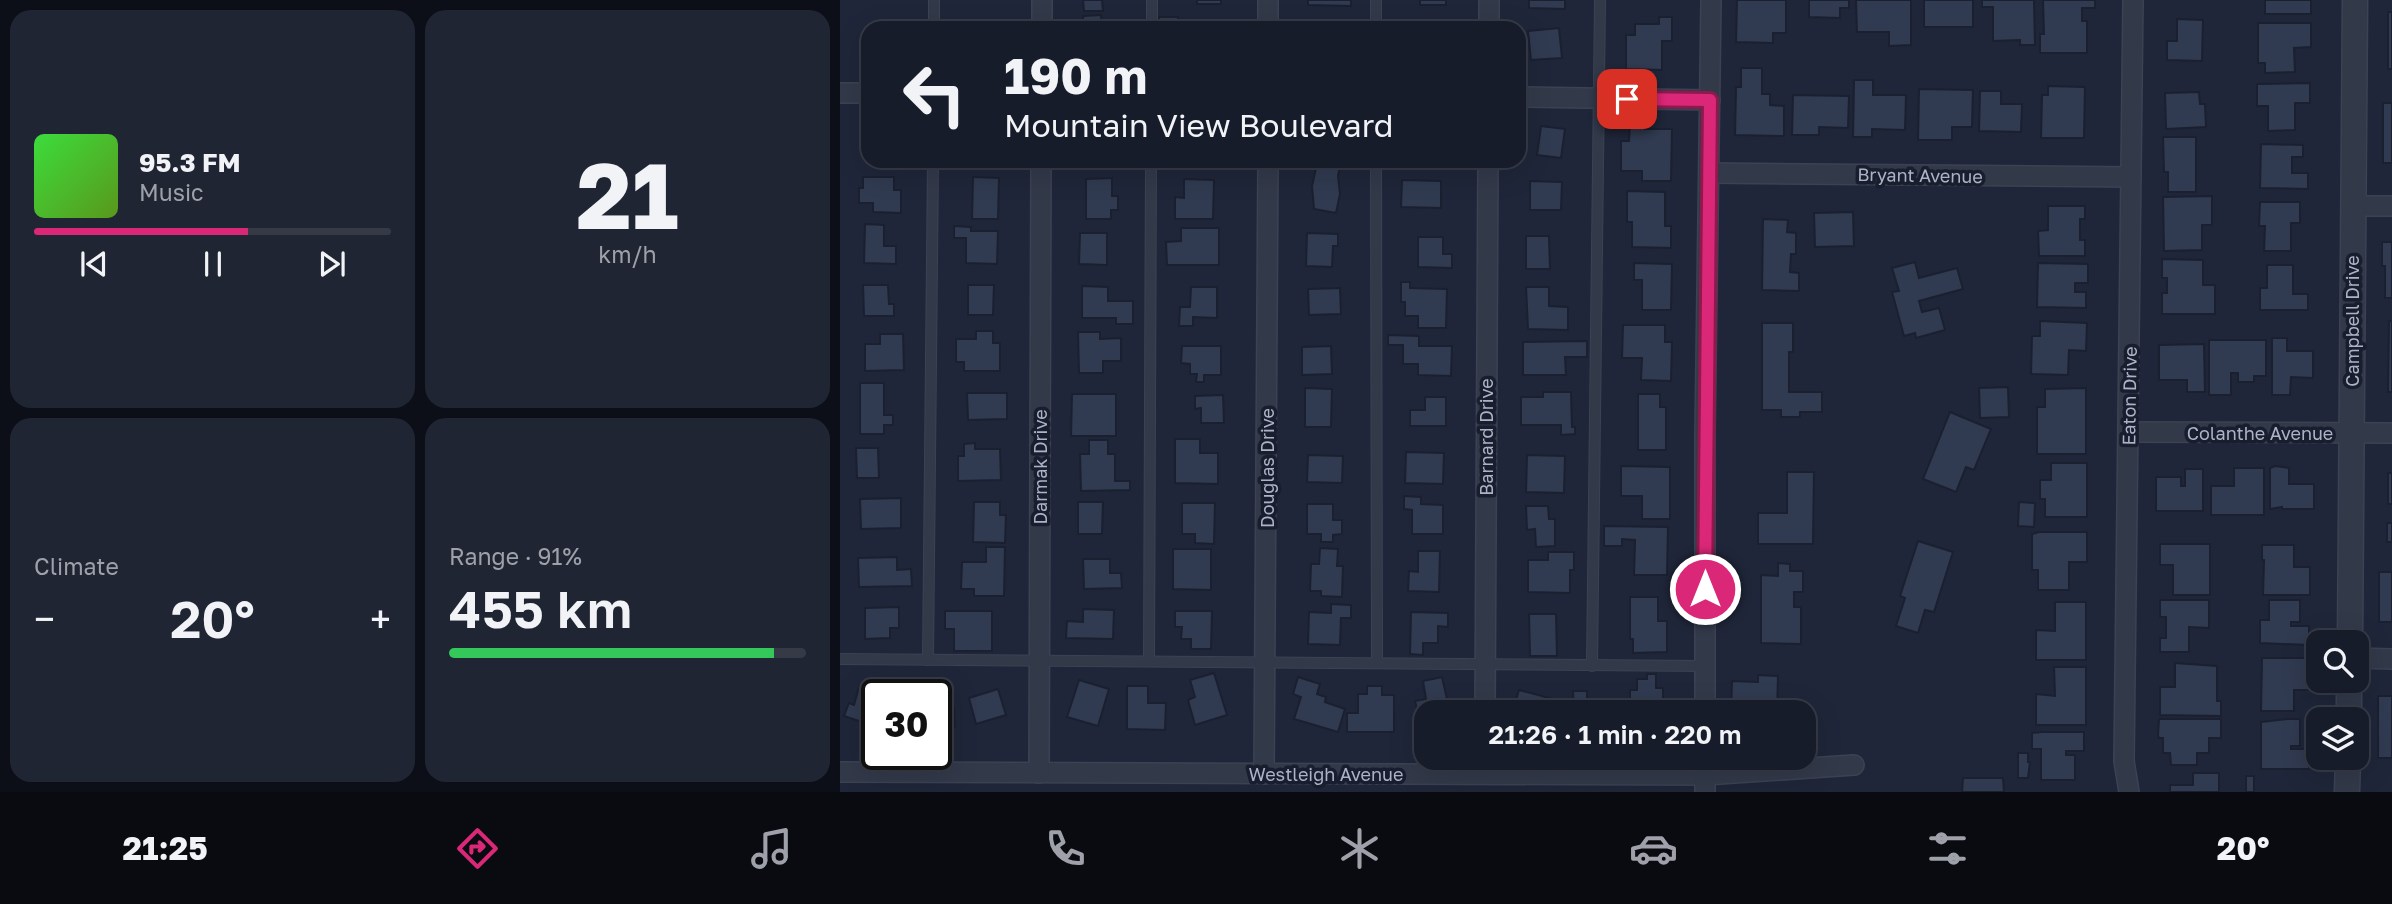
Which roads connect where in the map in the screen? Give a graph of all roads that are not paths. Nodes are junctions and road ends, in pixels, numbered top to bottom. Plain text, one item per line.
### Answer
1 (934, 0) edge
2 (1042, 0) edge
3 (1152, 0) edge
4 (1268, 0) edge
5 (1376, 0) edge
6 (1489, 0) edge
7 (1600, 0) edge
8 (1711, 0) edge
9 (2133, 0) edge
10 (2355, 0) edge
11 (934, 21) edge
12 (1042, 21) edge
13 (1152, 21) edge
14 (1268, 21) edge
15 (1376, 21) edge
16 (1489, 21) edge
17 (840, 93) edge
18 (861, 93) edge
19 (1526, 97) edge
20 (1600, 99) junction
21 (1710, 100) junction
22 (933, 168) edge
23 (1041, 168) edge
24 (1152, 168) edge
25 (1268, 168) edge
26 (1376, 168) edge
27 (1488, 168) edge
28 (1710, 173) junction
29 (2131, 177) junction
30 (2353, 206) junction
31 (2392, 206) edge
32 (2129, 432) junction
33 (2351, 433) junction
34 (2392, 433) edge
35 (2350, 630) edge
36 (840, 659) edge
37 (2369, 659) edge
38 (2392, 659) edge
39 (928, 660) junction
40 (1039, 660) junction
41 (1149, 661) junction
42 (1266, 662) junction
43 (1377, 662) junction
44 (1485, 665) junction
45 (1592, 666) junction
46 (1704, 666) junction
47 (1485, 700) edge
48 (1704, 700) edge
49 (1854, 765) dead end
50 (1414, 768) edge
51 (1594, 770) edge
52 (2348, 770) edge
53 (840, 772) edge
54 (1039, 773) junction
55 (1264, 775) junction
56 (1705, 775) edge
57 (2129, 792) edge
58 (2347, 792) edge

1 - 11 lane
2 - 12 street
3 - 13 lane
4 - 14 street
5 - 15 lane
6 - 16 street
7 - 20 lane
8 - 21 street
9 - 29 street, Eaton Drive
10 - 30 street, Campbell Drive
17 - 18 street
19 - 20 street
20 - 21 street
20 - 45 lane
21 - 28 street
22 - 39 lane
23 - 40 street, Darmak Drive
24 - 41 lane
25 - 42 street, Douglas Drive
26 - 43 lane
27 - 44 street, Barnard Drive
28 - 29 street, Bryant Avenue
28 - 46 street
29 - 32 street, Eaton Drive
30 - 31 street
30 - 33 street, Campbell Drive
32 - 33 street, Colanthe Avenue
32 - 57 street, Eaton Drive
33 - 34 street, Colanthe Avenue
33 - 35 street, Campbell Drive
36 - 39 lane
37 - 38 street
39 - 40 lane
40 - 41 lane
40 - 54 street, Darmak Drive
41 - 42 lane
42 - 43 lane
42 - 55 street, Douglas Drive
43 - 44 lane
44 - 45 lane
44 - 47 street, Barnard Drive
45 - 46 lane
46 - 48 street
49 - 56 street, Westleigh Avenue
50 - 55 street, Westleigh Avenue
51 - 56 street, Westleigh Avenue
52 - 58 street
53 - 54 street, Westleigh Avenue
54 - 55 street, Westleigh Avenue

